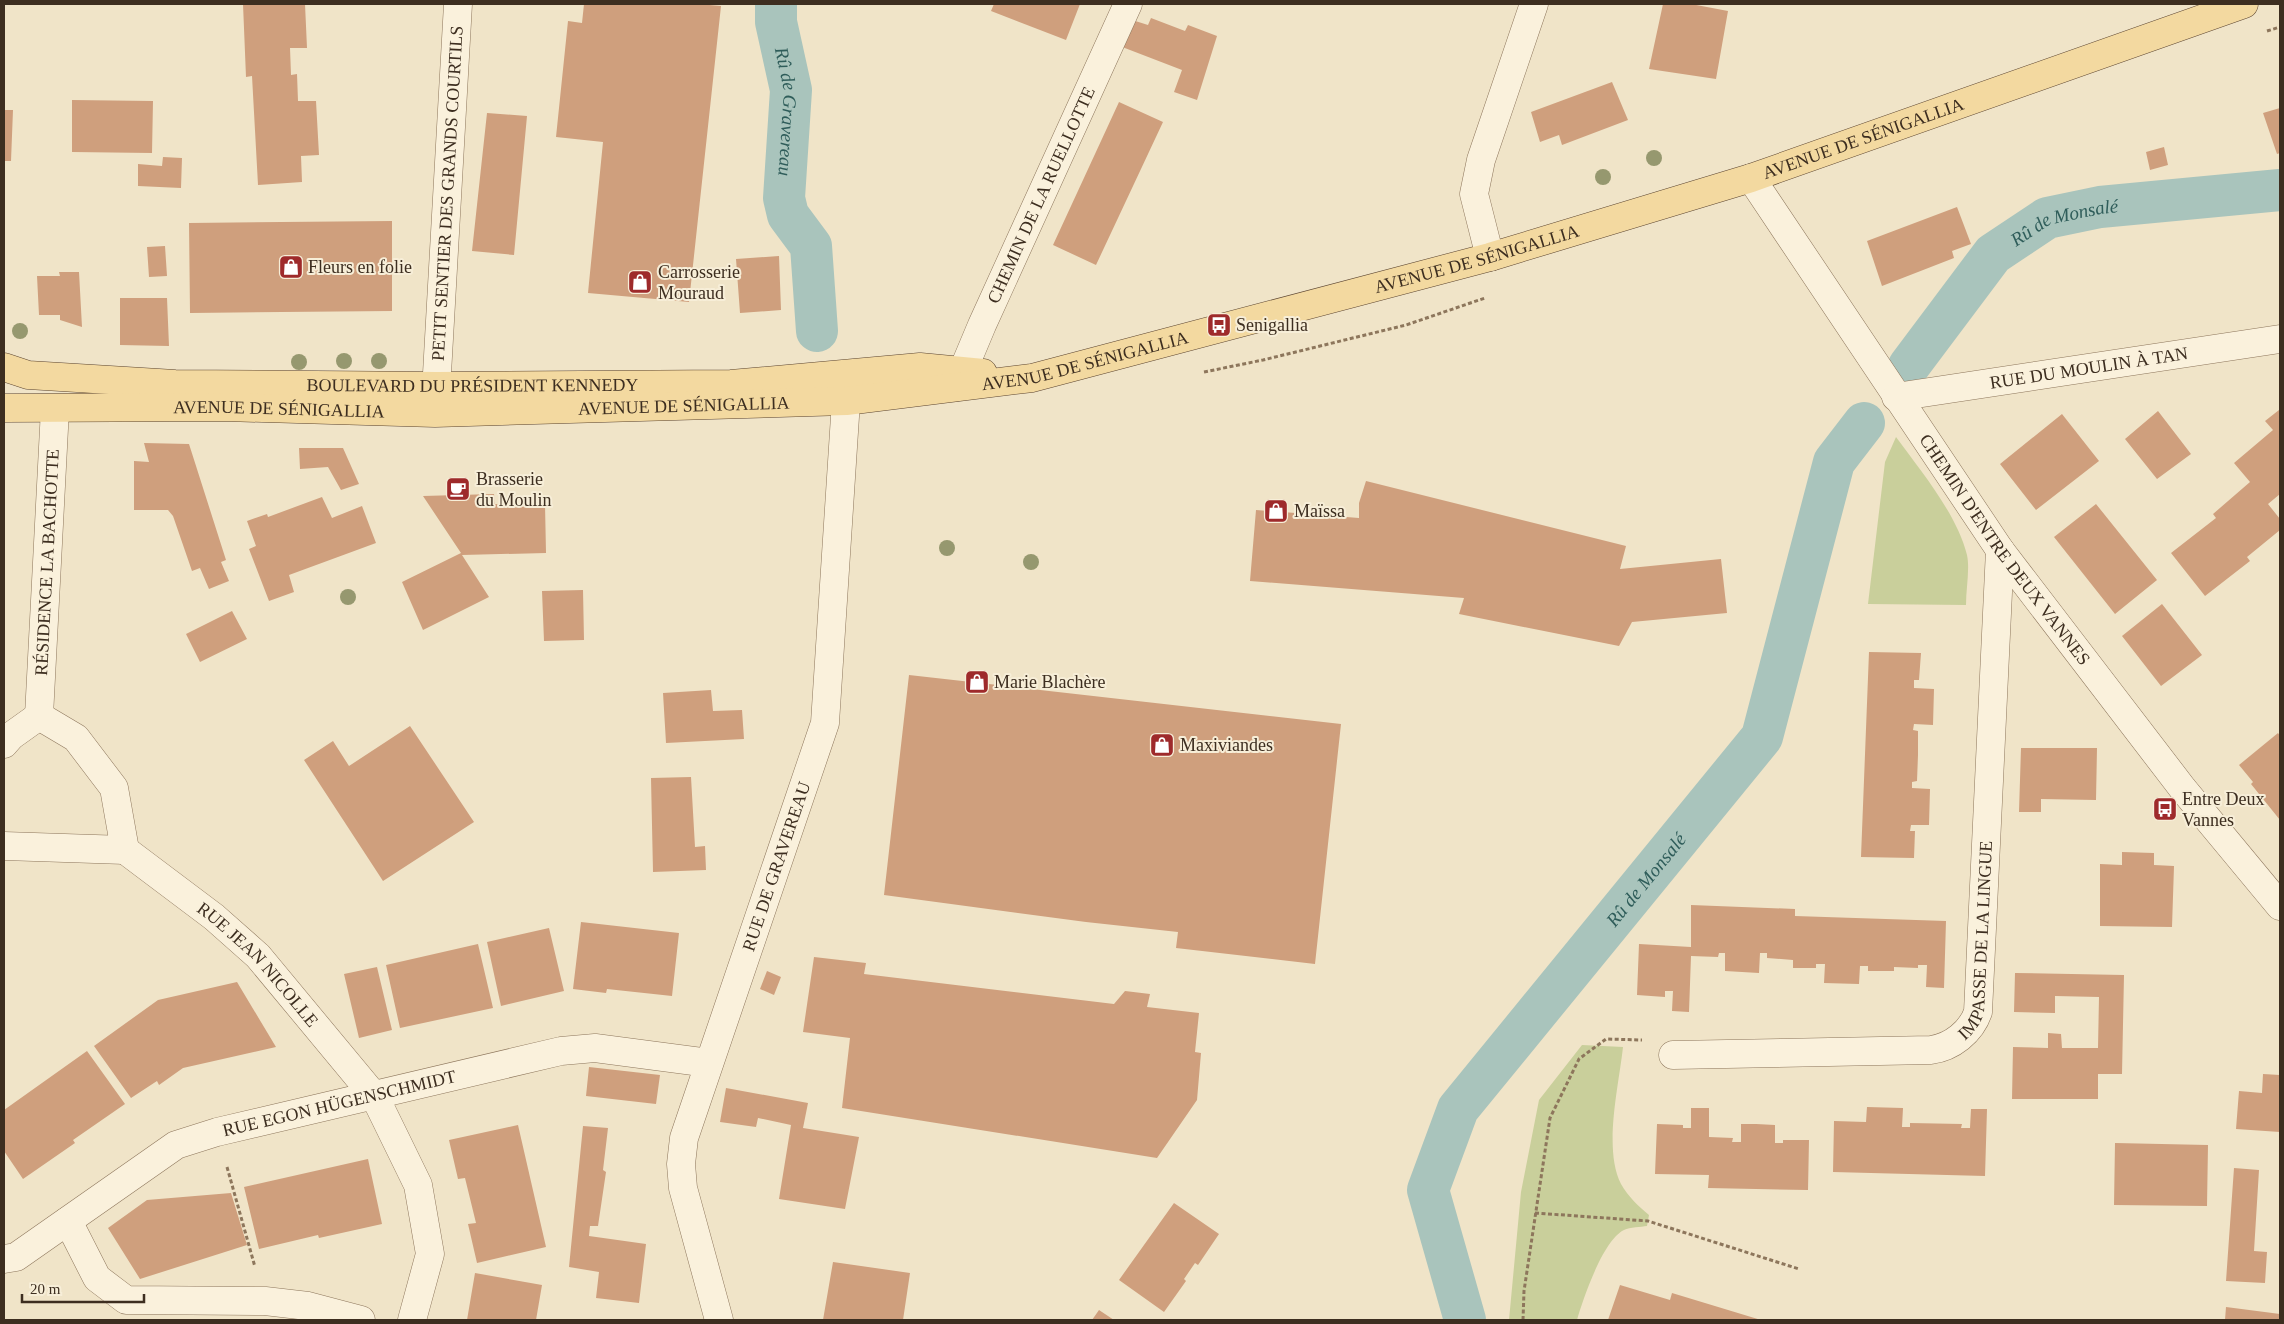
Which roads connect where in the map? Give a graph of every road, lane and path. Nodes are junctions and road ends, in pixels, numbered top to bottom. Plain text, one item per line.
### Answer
1 (458, 4) edge
2 (1128, 4) edge
3 (1534, 4) edge
4 (2244, 4) edge
5 (1751, 178) junction
6 (1490, 257) junction
7 (2280, 339) edge
8 (4, 367) edge
9 (1032, 378) joint
10 (960, 379) junction
11 (437, 386) junction
12 (1896, 397) junction
13 (846, 401) junction
14 (4, 408) edge
15 (55, 409) junction
16 (435, 413) junction
17 (2000, 550) junction
18 (39, 716) junction
19 (4, 744) edge
20 (4, 846) edge
21 (125, 850) junction
22 (2280, 906) edge
23 (1673, 1055) joint
24 (709, 1063) junction
25 (375, 1097) junction
26 (218, 1132) junction
27 (1535, 1214) junction
28 (68, 1221) junction
29 (4, 1259) edge
30 (1799, 1269) dead end
31 (265, 1301) junction
32 (361, 1320) edge
33 (412, 1320) edge
34 (719, 1320) edge
35 (1523, 1320) edge

1 - 11 street, PETIT SENTIER DES GRANDS COURTILS
2 - 10 street, CHEMIN DE LA RUELLOTTE
3 - 6 street
4 - 5 main road, AVENUE DE SÉNIGALLIA
5 - 6 main road, AVENUE DE SÉNIGALLIA
5 - 12 street, CHEMIN D'ENTRE DEUX VANNES
6 - 9 main road, AVENUE DE SÉNIGALLIA
7 - 12 street, RUE DU MOULIN À TAN
8 - 11 main road, BOULEVARD DU PRÉSIDENT KENNEDY
9 - 10 main road, BOULEVARD DU PRÉSIDENT KENNEDY
10 - 11 main road, BOULEVARD DU PRÉSIDENT KENNEDY
10 - 13 main road, AVENUE DE SÉNIGALLIA
11 - 16 street, PETIT SENTIER DES GRANDS COURTILS
12 - 17 street, CHEMIN D'ENTRE DEUX VANNES
13 - 16 main road, AVENUE DE SÉNIGALLIA
13 - 24 street, RUE DE GRAVEREAU
14 - 15 main road, AVENUE DE SÉNIGALLIA
15 - 16 main road, AVENUE DE SÉNIGALLIA
15 - 18 street, RÉSIDENCE LA BACHOTTE
17 - 22 street, CHEMIN D'ENTRE DEUX VANNES
17 - 23 street, IMPASSE DE LA LINGUE
18 - 19 street
18 - 21 street
20 - 21 street
21 - 25 street, RUE JEAN NICOLLE
23 - 27 path
24 - 25 street, RUE EGON HÜGENSCHMIDT
24 - 34 street, RUE DE GRAVEREAU
25 - 26 street, RUE EGON HÜGENSCHMIDT
25 - 33 street, RUE JEAN NICOLLE
26 - 28 street, RUE EGON HÜGENSCHMIDT
26 - 31 path
27 - 30 path
27 - 35 path
28 - 29 street, RUE EGON HÜGENSCHMIDT
28 - 31 street
31 - 32 street

